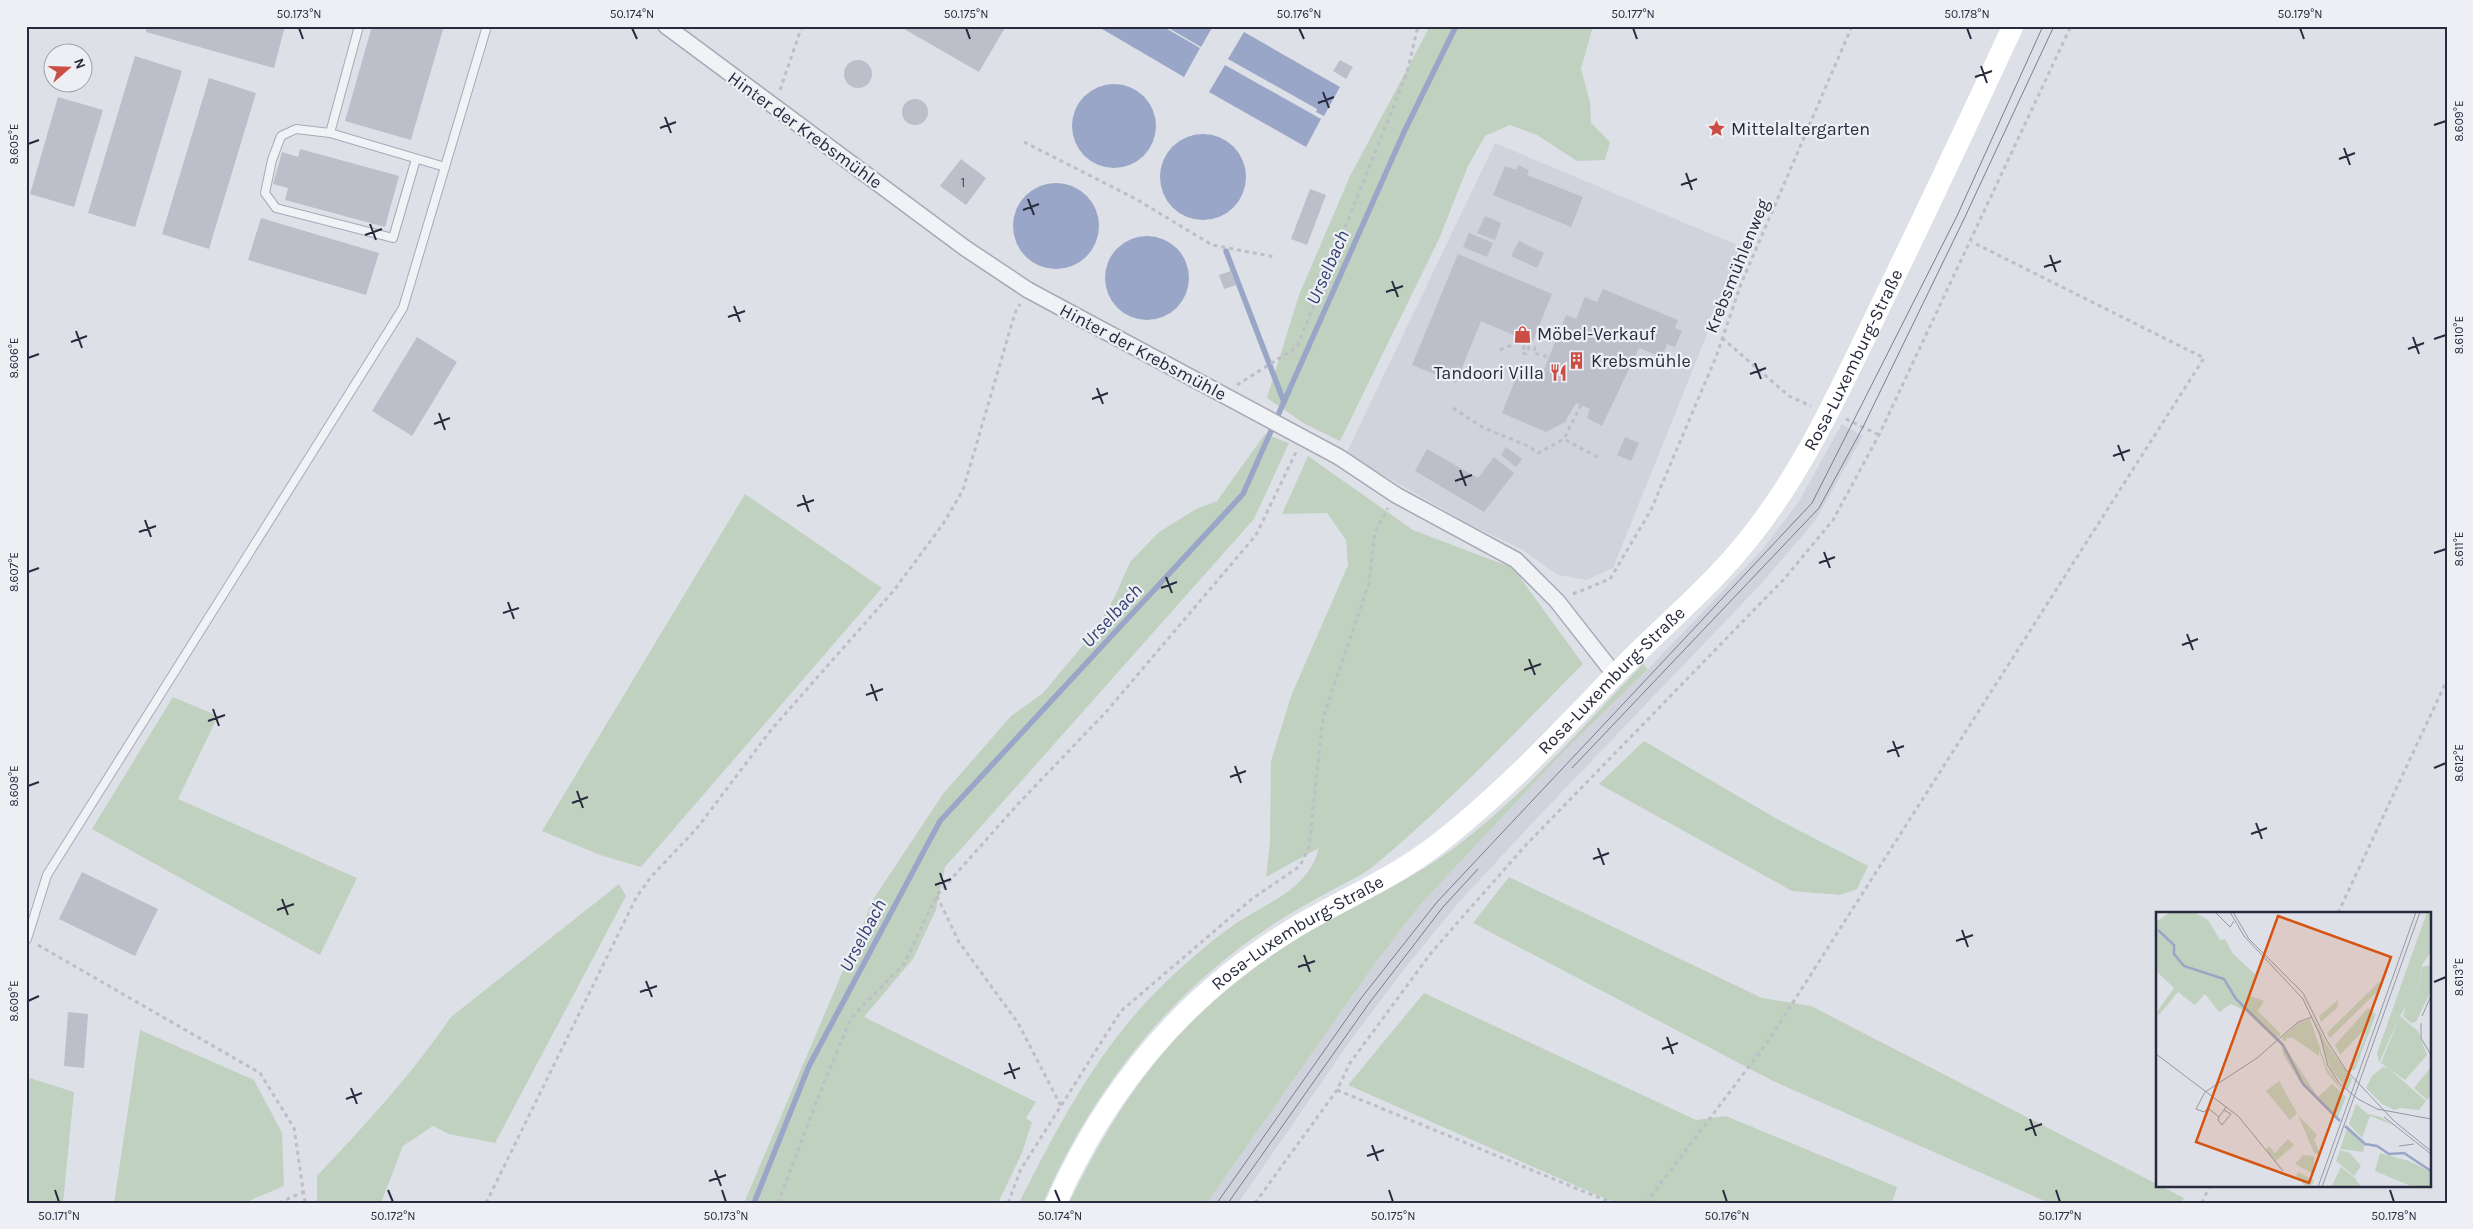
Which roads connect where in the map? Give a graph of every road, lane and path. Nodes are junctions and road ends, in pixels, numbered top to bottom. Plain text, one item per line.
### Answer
1 (359, 26) edge
2 (487, 26) edge
3 (666, 26) edge
4 (802, 26) edge
5 (1418, 26) edge
6 (1852, 26) edge
7 (2013, 26) edge
8 (2071, 26) edge
9 (774, 107) junction
10 (330, 133) junction
11 (1024, 142) dead end
12 (416, 158) junction
13 (444, 167) junction
14 (1972, 242) junction
15 (1275, 256) dead end
16 (1028, 290) junction
17 (1722, 338) junction
18 (1500, 350) dead end
19 (1549, 357) dead end
20 (1221, 394) junction
21 (1581, 405) dead end
22 (1453, 408) dead end
23 (1824, 408) junction
24 (1879, 436) junction
25 (1303, 438) junction
26 (1564, 438) junction
27 (1599, 458) dead end
28 (1396, 494) junction
29 (1567, 597) dead end
30 (1615, 675) junction
31 (2447, 680) edge
32 (937, 895) junction
33 (2338, 912) edge
34 (27, 939) edge
35 (1337, 1090) junction
36 (1061, 1106) junction
37 (2210, 1186) edge
38 (305, 1191) junction
39 (279, 1203) edge
40 (305, 1203) edge
41 (486, 1203) edge
42 (778, 1203) edge
43 (1008, 1203) edge
44 (1056, 1203) edge
45 (1255, 1203) edge
46 (1612, 1203) edge
47 (1646, 1203) edge
48 (2202, 1203) edge

1 - 10 lane
2 - 13 lane
3 - 9 street, Hinter der Krebsmühle
4 - 9 path
5 - 20 path
6 - 17 path, Krebsmühlenweg
7 - 23 main road, Rosa-Luxemburg-Straße
8 - 14 path
9 - 16 street, Hinter der Krebsmühle
10 - 12 lane
10 - 12 lane
11 - 15 path
12 - 13 lane
13 - 34 lane
14 - 24 path
14 - 47 path
16 - 20 street, Hinter der Krebsmühle
16 - 41 path
17 - 23 path
17 - 29 path, Krebsmühlenweg
18 - 19 path
20 - 25 street, Hinter der Krebsmühle
21 - 26 path
22 - 26 path
23 - 24 path
23 - 30 main road, Rosa-Luxemburg-Straße
24 - 35 path
25 - 28 street, Hinter der Krebsmühle
25 - 32 path
26 - 27 path
28 - 30 street, Hinter der Krebsmühle
28 - 36 path
30 - 44 main road, Rosa-Luxemburg-Straße
31 - 33 path
32 - 36 path
32 - 42 path
34 - 38 path
35 - 45 path
35 - 46 path
36 - 43 path
37 - 48 path
38 - 39 path
38 - 40 path

